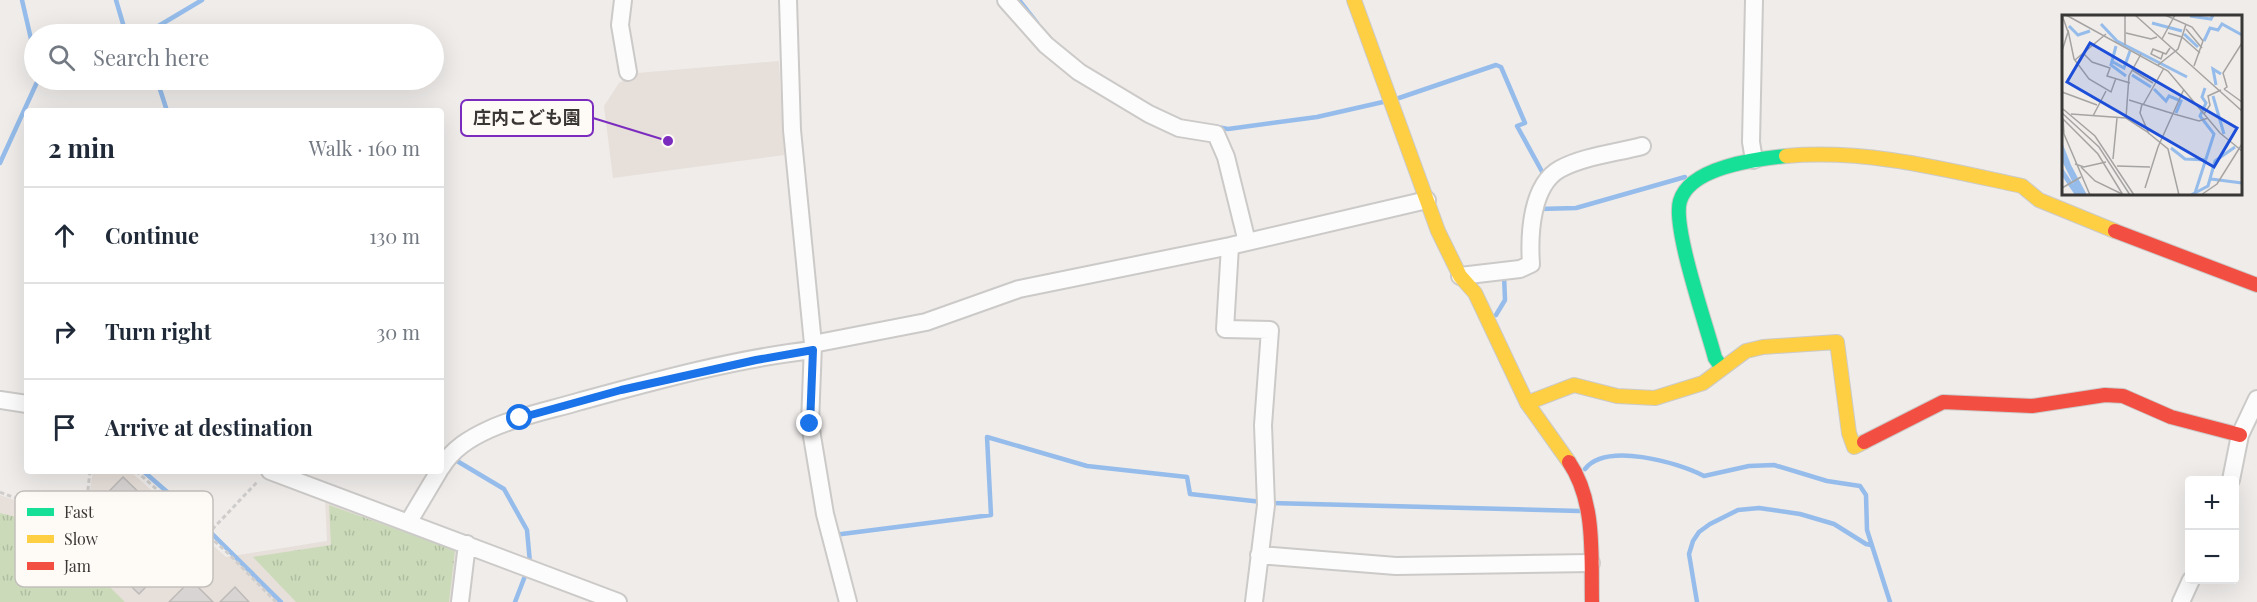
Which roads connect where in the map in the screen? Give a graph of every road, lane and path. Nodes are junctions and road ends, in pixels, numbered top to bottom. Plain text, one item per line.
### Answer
1 (623, 0) edge
2 (788, 0) edge
3 (1006, 0) edge
4 (1354, 0) edge
5 (1754, 0) edge
6 (628, 72) dead end
7 (1642, 146) dead end
8 (1753, 156) junction
9 (1427, 200) junction
10 (1247, 242) junction
11 (1230, 246) junction
12 (1460, 276) junction
13 (2257, 285) edge
14 (810, 349) junction
15 (1722, 368) junction
16 (2257, 399) edge
17 (0, 400) edge
18 (1531, 401) junction
19 (24, 404) edge
20 (2240, 435) junction
21 (444, 463) edge
22 (90, 474) edge
23 (140, 474) edge
24 (437, 474) edge
25 (265, 475) edge
26 (2232, 476) edge
27 (88, 491) edge
28 (160, 491) edge
29 (0, 492) edge
30 (15, 498) edge
31 (408, 523) junction
32 (213, 529) edge
33 (213, 537) edge
34 (467, 544) junction
35 (1259, 555) junction
36 (1591, 563) junction
37 (2189, 584) edge
38 (276, 602) edge
39 (460, 602) edge
40 (618, 602) edge
41 (848, 602) edge
42 (1254, 602) edge
43 (1592, 602) edge
44 (2181, 602) edge

1 - 6 street
2 - 14 street
3 - 10 street
4 - 9 street
5 - 8 street
7 - 12 street
8 - 13 street
8 - 15 street
9 - 10 street
9 - 12 street
10 - 11 street
11 - 14 street
11 - 35 street
12 - 18 street
14 - 21 street
14 - 41 street
15 - 18 street
15 - 20 street
16 - 20 street
17 - 19 street
18 - 36 street
20 - 26 street
22 - 27 path
23 - 28 path
24 - 31 street
25 - 31 street
25 - 32 path
29 - 30 path
31 - 34 street
33 - 38 path
34 - 39 street
34 - 40 street
35 - 36 street
35 - 42 street
36 - 43 street
37 - 44 street

